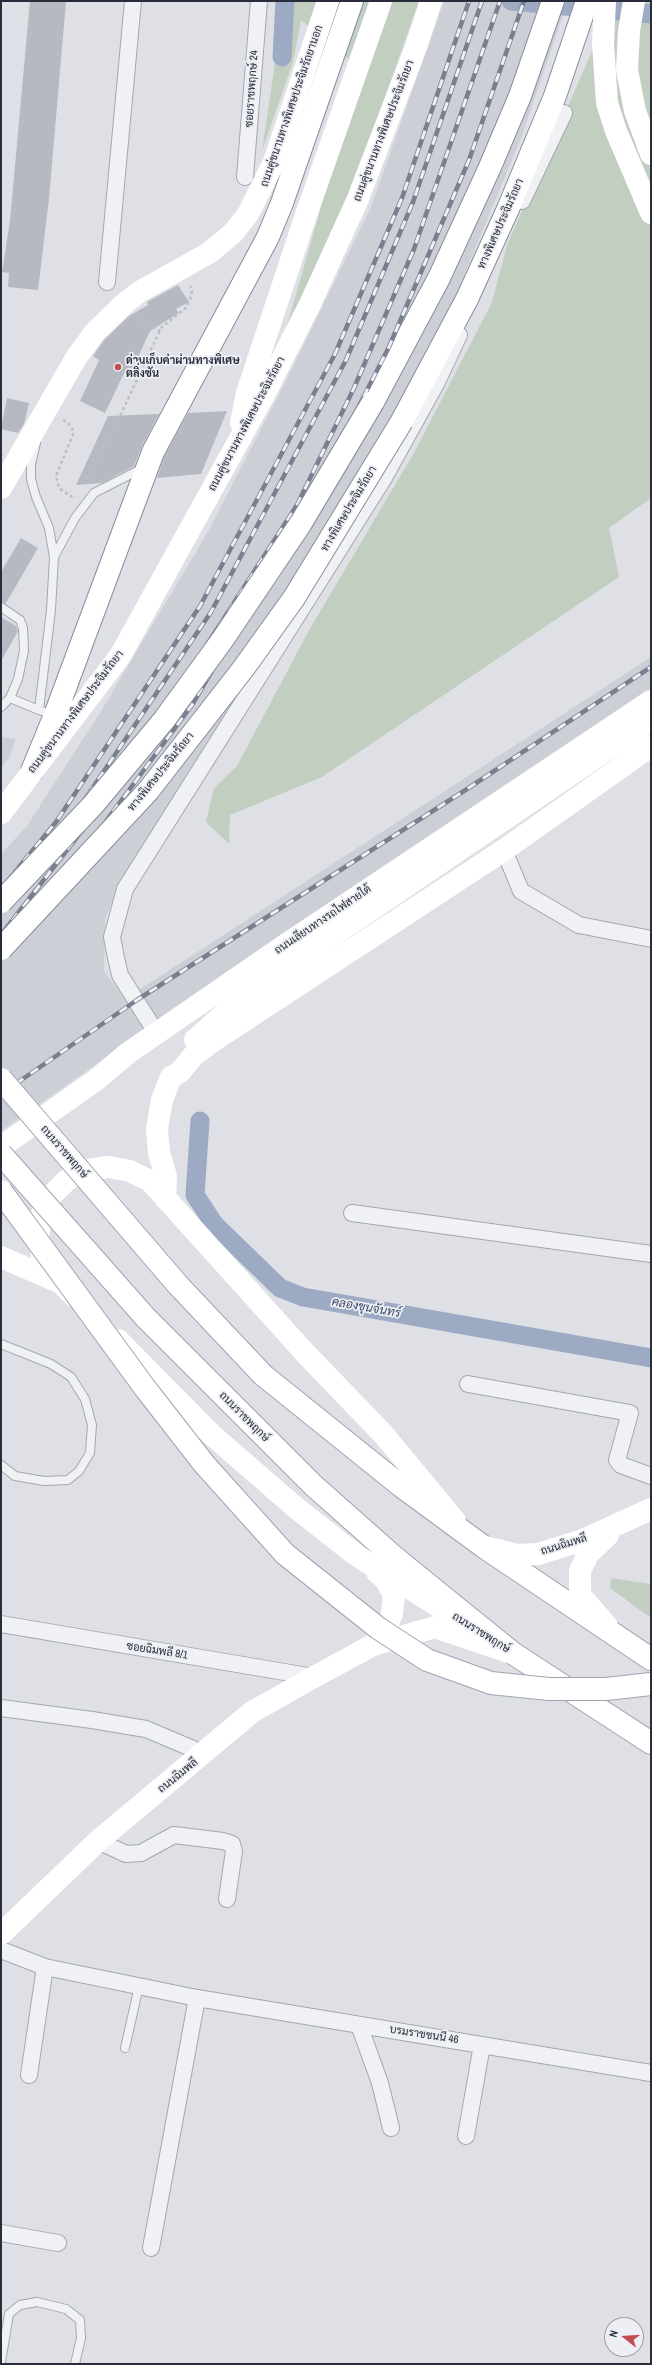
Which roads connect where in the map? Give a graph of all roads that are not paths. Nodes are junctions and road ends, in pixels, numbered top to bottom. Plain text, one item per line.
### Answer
1 (133, 1) edge
2 (259, 1) edge
3 (328, 1) edge
4 (352, 1) edge
5 (381, 1) edge
6 (431, 1) edge
7 (553, 1) edge
8 (587, 1) edge
9 (605, 1) edge
10 (634, 1) edge
11 (564, 113) dead end
12 (651, 154) edge
13 (245, 177) dead end
14 (651, 213) edge
15 (106, 282) dead end
16 (44, 413) junction
17 (236, 448) junction
18 (148, 465) junction
19 (1, 488) edge
20 (54, 557) junction
21 (1, 607) edge
22 (10, 698) junction
23 (651, 701) edge
24 (1, 707) edge
25 (47, 713) junction
26 (651, 720) edge
27 (651, 746) edge
28 (32, 771) junction
29 (1, 814) edge
30 (504, 850) junction
31 (1, 902) edge
32 (651, 939) edge
33 (1, 949) edge
34 (244, 996) junction
35 (157, 1034) junction
36 (171, 1077) junction
37 (1, 1079) edge
38 (96, 1080) junction
39 (1, 1147) edge
40 (1, 1154) edge
41 (1, 1191) edge
42 (165, 1198) junction
43 (352, 1213) dead end
44 (651, 1254) edge
45 (1, 1257) edge
46 (60, 1282) junction
47 (1, 1344) edge
48 (468, 1384) dead end
49 (1, 1465) edge
50 (651, 1476) edge
51 (651, 1509) edge
52 (618, 1526) junction
53 (463, 1531) junction
54 (484, 1547) junction
55 (356, 1555) junction
56 (1, 1624) edge
57 (616, 1636) junction
58 (373, 1645) junction
59 (514, 1654) junction
60 (651, 1659) edge
61 (314, 1677) junction
62 (651, 1684) edge
63 (1, 1708) edge
64 (651, 1743) edge
65 (205, 1754) junction
66 (98, 1841) junction
67 (227, 1899) dead end
68 (1, 1934) edge
69 (1, 1950) edge
70 (45, 1966) junction
71 (138, 1986) junction
72 (197, 1998) junction
73 (360, 2025) junction
74 (482, 2045) junction
75 (125, 2048) dead end
76 (651, 2073) edge
77 (30, 2075) dead end
78 (391, 2128) dead end
79 (466, 2136) dead end
80 (1, 2233) edge
81 (58, 2243) dead end
82 (151, 2248) dead end
83 (1, 2362) edge
84 (75, 2364) edge

1 - 15 street
2 - 13 street, ซอยราชพฤกษ์ 24
3 - 16 main road, ถนนคู่ขนานทางพิเศษประจิมรัถยานอก
4 - 18 main road
5 - 17 main road
6 - 17 main road, ถนนคู่ขนานทางพิเศษประจิมรัถยา
7 - 31 main road, bridge
8 - 33 main road, ทางพิเศษประจิมรัถยา, bridge
9 - 14 main road
10 - 12 main road
11 - 35 street
16 - 19 main road, ถนนคู่ขนานทางพิเศษประจิมรัถยานอก
16 - 20 lane
17 - 28 main road, ถนนคู่ขนานทางพิเศษประจิมรัถยา
18 - 20 lane
18 - 25 main road
20 - 25 lane
21 - 22 lane
22 - 24 lane
22 - 25 lane
23 - 35 main road, ถนนเลียบทางรถไฟสายใต้
25 - 28 main road
26 - 34 main road
27 - 30 main road
28 - 29 main road, ถนนคู่ขนานทางพิเศษประจิมรัถยา
30 - 32 street
30 - 36 main road
34 - 36 main road
34 - 38 main road
35 - 38 main road, ถนนเลียบทางรถไฟสายใต้
36 - 42 main road
37 - 53 main road, ถนนราชพฤกษ์, bridge
38 - 39 main road, ถนนเลียบทางรถไฟสายใต้
40 - 59 main road, ถนนราชพฤกษ์, bridge
41 - 62 main road, bridge
42 - 46 main road, ถนนราชพฤกษ์
42 - 53 main road, ถนนราชพฤกษ์
43 - 44 street
45 - 46 main road, ถนนราชพฤกษ์
46 - 55 main road, ถนนราชพฤกษ์
47 - 49 lane
48 - 50 street
51 - 52 main road, ถนนฉิมพลี
52 - 54 main road, ถนนฉิมพลี
52 - 57 main road, ถนนฉิมพลี
53 - 54 main road, ถนนราชพฤกษ์
54 - 57 main road, ถนนราชพฤกษ์
55 - 58 main road, ถนนฉิมพลี
55 - 59 main road, ถนนราชพฤกษ์
56 - 61 street, ซอยฉิมพลี 8/1
57 - 60 main road, ถนนราชพฤกษ์
58 - 59 main road, ถนนฉิมพลี
58 - 61 main road, ถนนฉิมพลี
59 - 64 main road, ถนนราชพฤกษ์
61 - 65 main road, ถนนฉิมพลี
63 - 65 street
65 - 66 main road, ถนนฉิมพลี
66 - 67 street
66 - 68 main road, ถนนฉิมพลี
69 - 70 street, บรมราชชนนี 46
70 - 71 street, บรมราชชนนี 46
70 - 77 street
71 - 72 street, บรมราชชนนี 46
71 - 75 lane
72 - 73 street, บรมราชชนนี 46
72 - 82 street
73 - 74 street, บรมราชชนนี 46
73 - 78 street
74 - 76 street, บรมราชชนนี 46
74 - 79 street
80 - 81 street
83 - 84 lane

